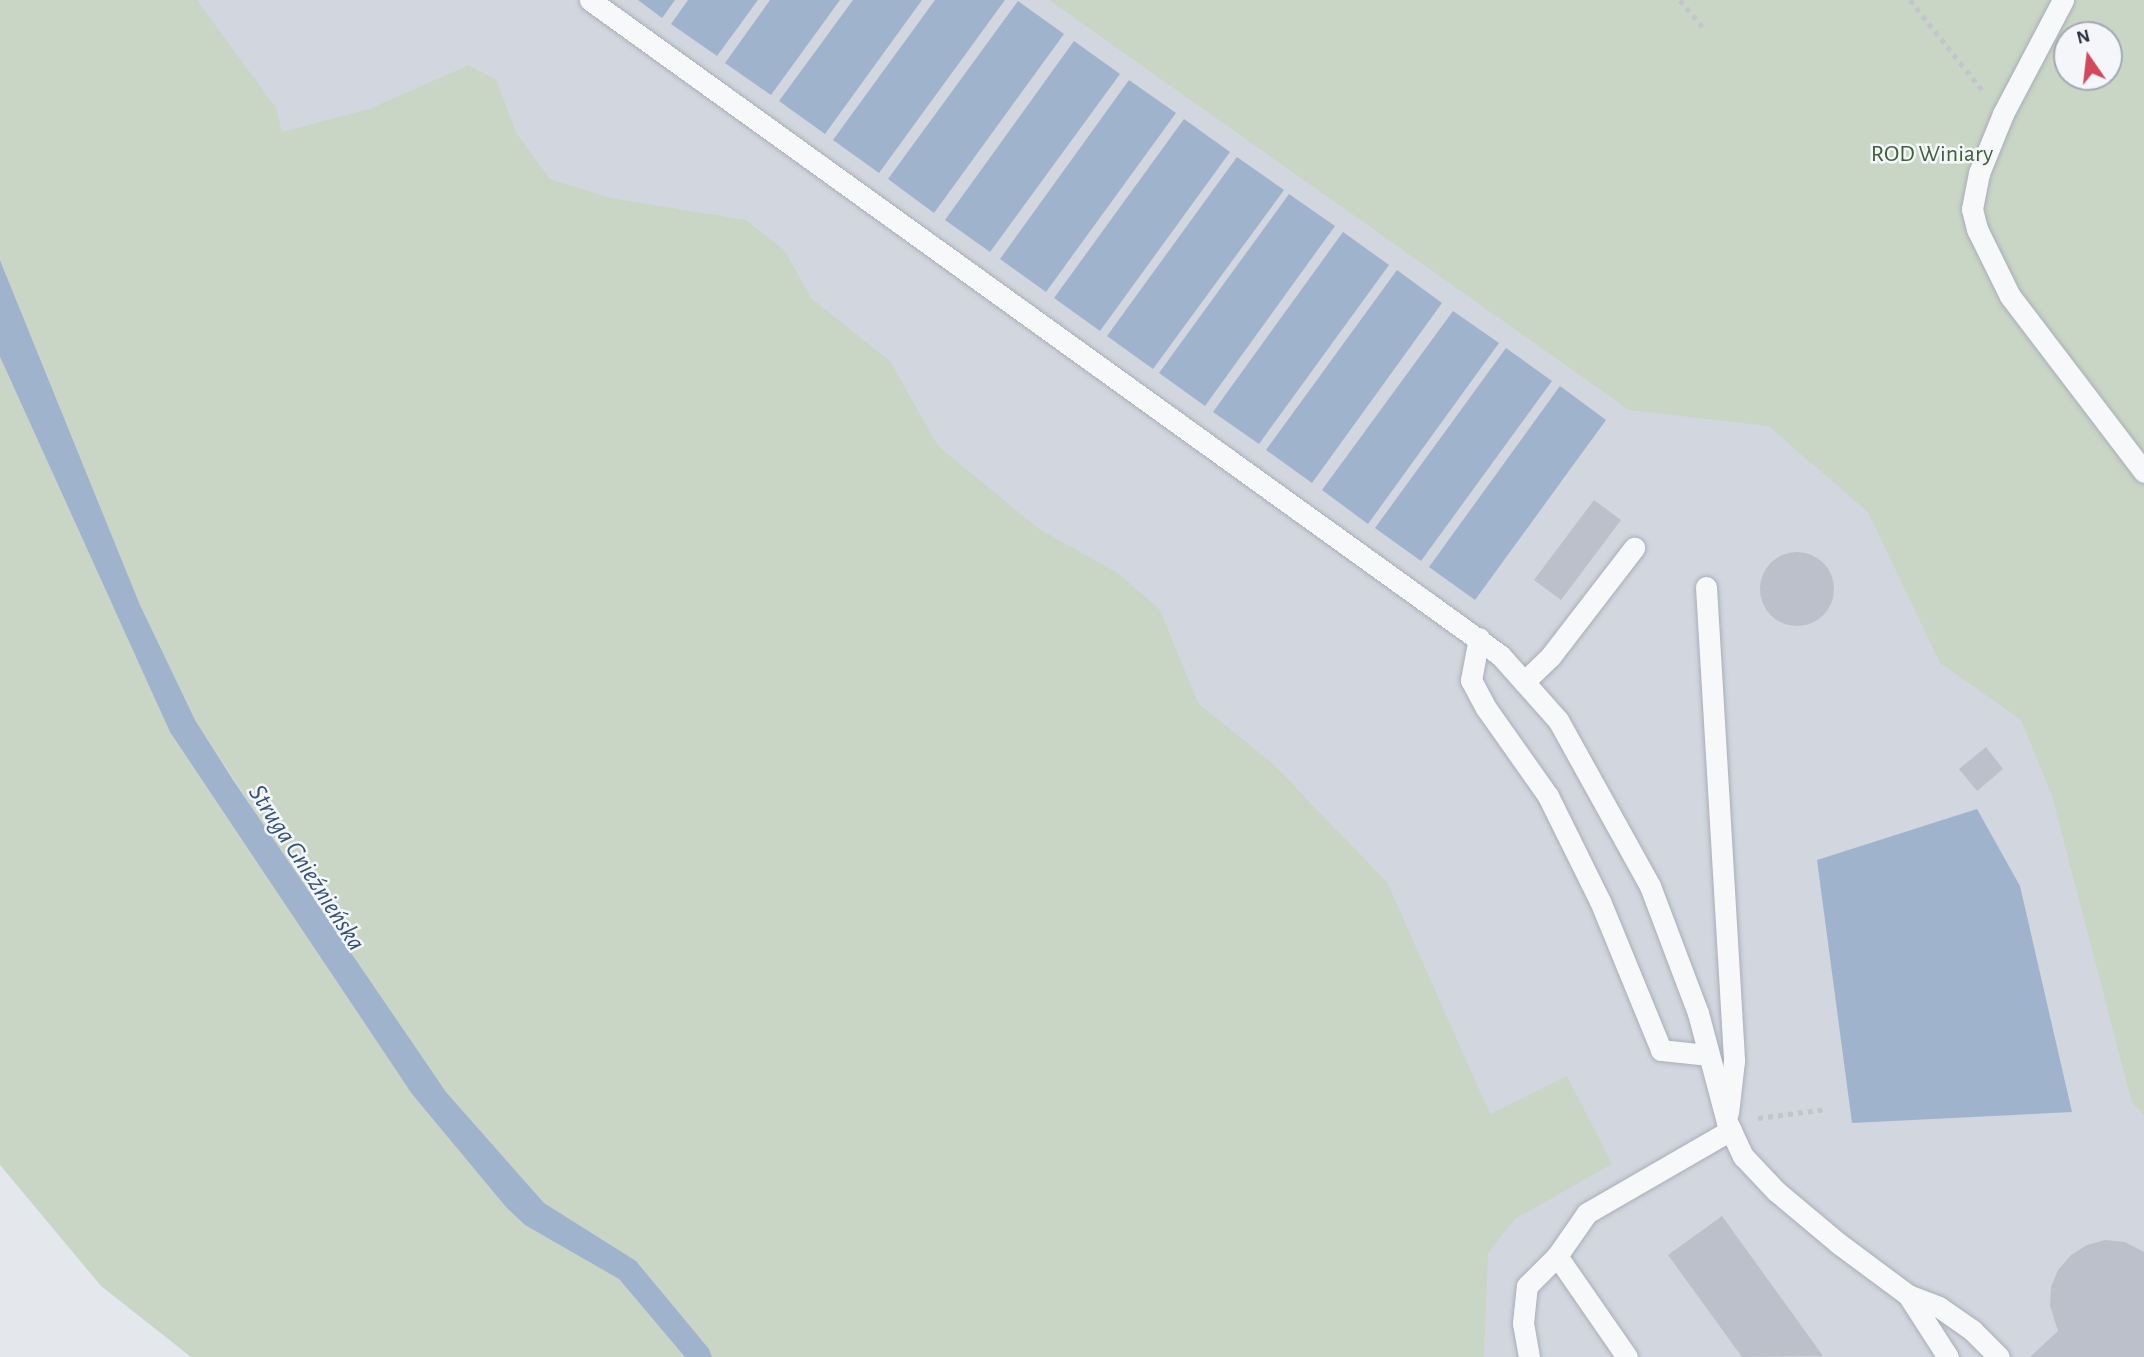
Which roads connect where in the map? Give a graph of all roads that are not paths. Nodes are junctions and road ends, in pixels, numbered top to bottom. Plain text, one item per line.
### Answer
1 (590, 0) edge
2 (2063, 0) edge
3 (2144, 472) edge
4 (1634, 548) dead end
5 (1706, 587) dead end
6 (1479, 638) junction
7 (1524, 682) junction
8 (1708, 1055) junction
9 (1729, 1126) junction
10 (1557, 1256) junction
11 (1908, 1295) junction
12 (1529, 1357) edge
13 (1627, 1357) edge
14 (1948, 1357) edge
15 (1999, 1357) edge

1 - 6 lane
2 - 3 lane
4 - 7 lane
5 - 9 lane
6 - 7 lane
6 - 8 lane
7 - 8 lane
8 - 9 lane
9 - 10 lane
9 - 11 lane
10 - 12 lane
10 - 13 lane
11 - 14 lane
11 - 15 lane

